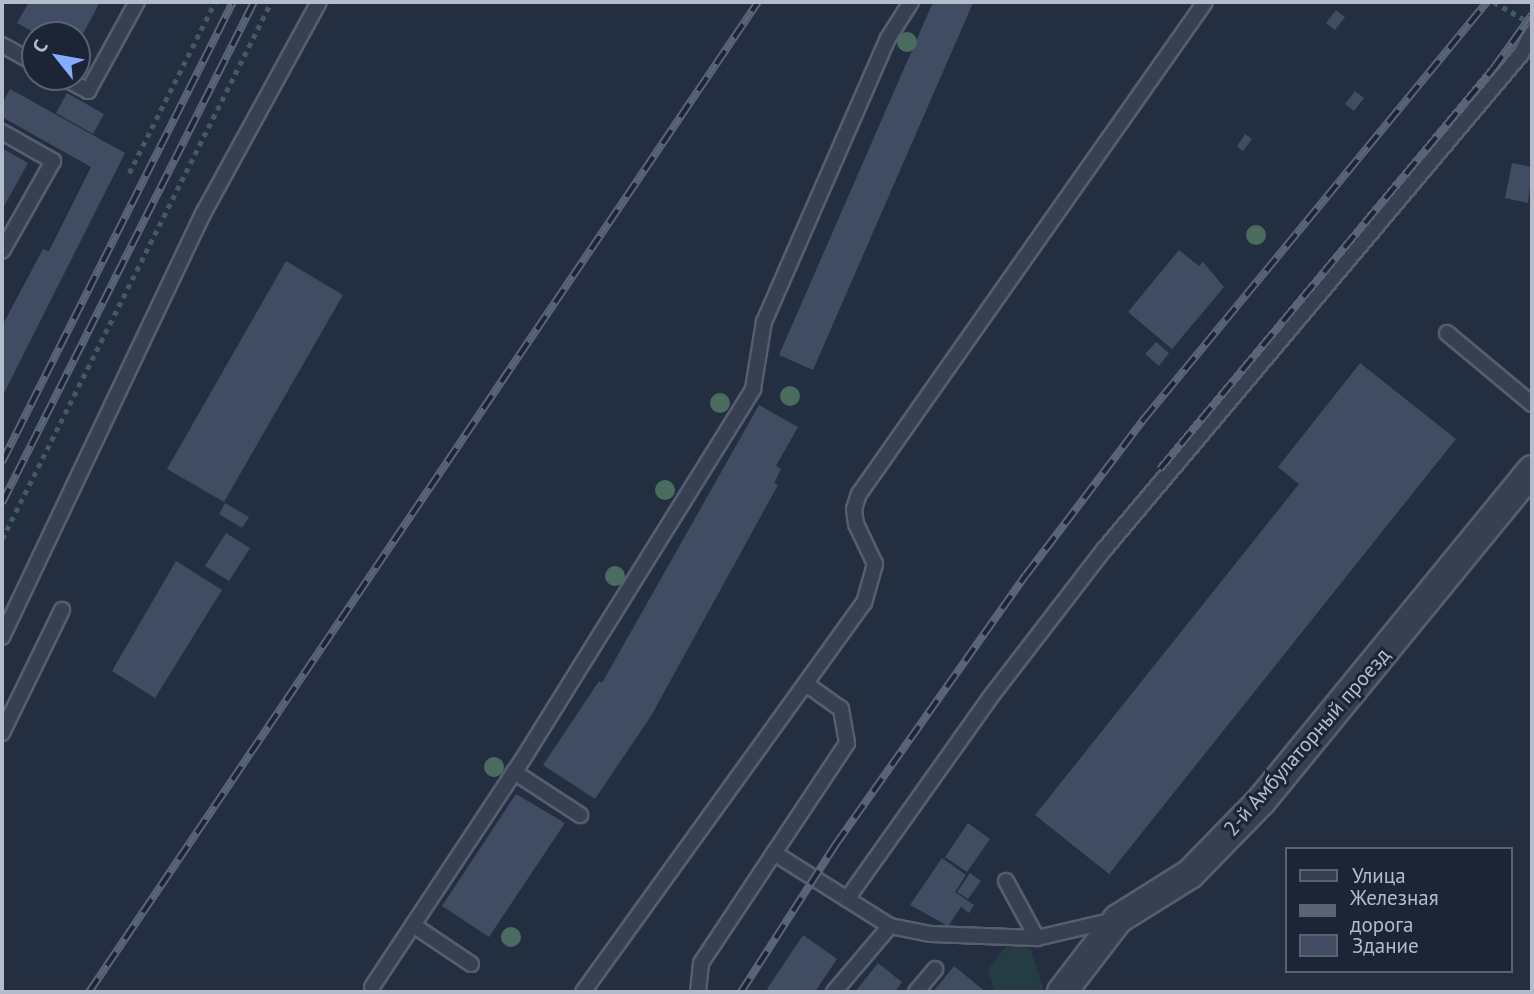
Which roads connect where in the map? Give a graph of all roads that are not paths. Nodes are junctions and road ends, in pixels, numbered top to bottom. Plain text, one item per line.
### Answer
1 (136, 2) edge
2 (319, 2) edge
3 (911, 2) edge
4 (1205, 2) edge
5 (1532, 33) edge
6 (2, 45) edge
7 (21, 55) edge
8 (91, 85) edge
9 (2, 132) edge
10 (2, 251) edge
11 (1447, 333) dead end
12 (1532, 404) edge
13 (1532, 470) edge
14 (62, 610) dead end
15 (2, 637) edge
16 (806, 684) junction
17 (2, 733) edge
18 (514, 772) junction
19 (580, 816) dead end
20 (774, 853) junction
21 (1006, 881) dead end
22 (847, 899) junction
23 (1118, 919) junction
24 (413, 925) junction
25 (890, 926) junction
26 (1037, 938) junction
27 (471, 964) dead end
28 (935, 970) dead end
29 (372, 987) dead end
30 (583, 992) edge
31 (698, 992) edge
32 (834, 992) edge
33 (916, 992) edge
34 (1062, 992) edge

1 - 8 lane
2 - 15 lane
3 - 18 lane
4 - 16 lane
5 - 22 lane
6 - 7 lane
9 - 10 lane
11 - 12 lane
13 - 23 street, 2-й Амбулаторный проезд
14 - 17 lane
16 - 20 lane
16 - 30 lane
18 - 19 lane
18 - 24 lane
20 - 22 lane
20 - 31 lane
21 - 26 lane
22 - 25 lane
23 - 26 lane
23 - 34 street, 2-й Амбулаторный проезд
24 - 27 lane
24 - 29 lane
25 - 26 lane
25 - 32 lane
28 - 33 lane

